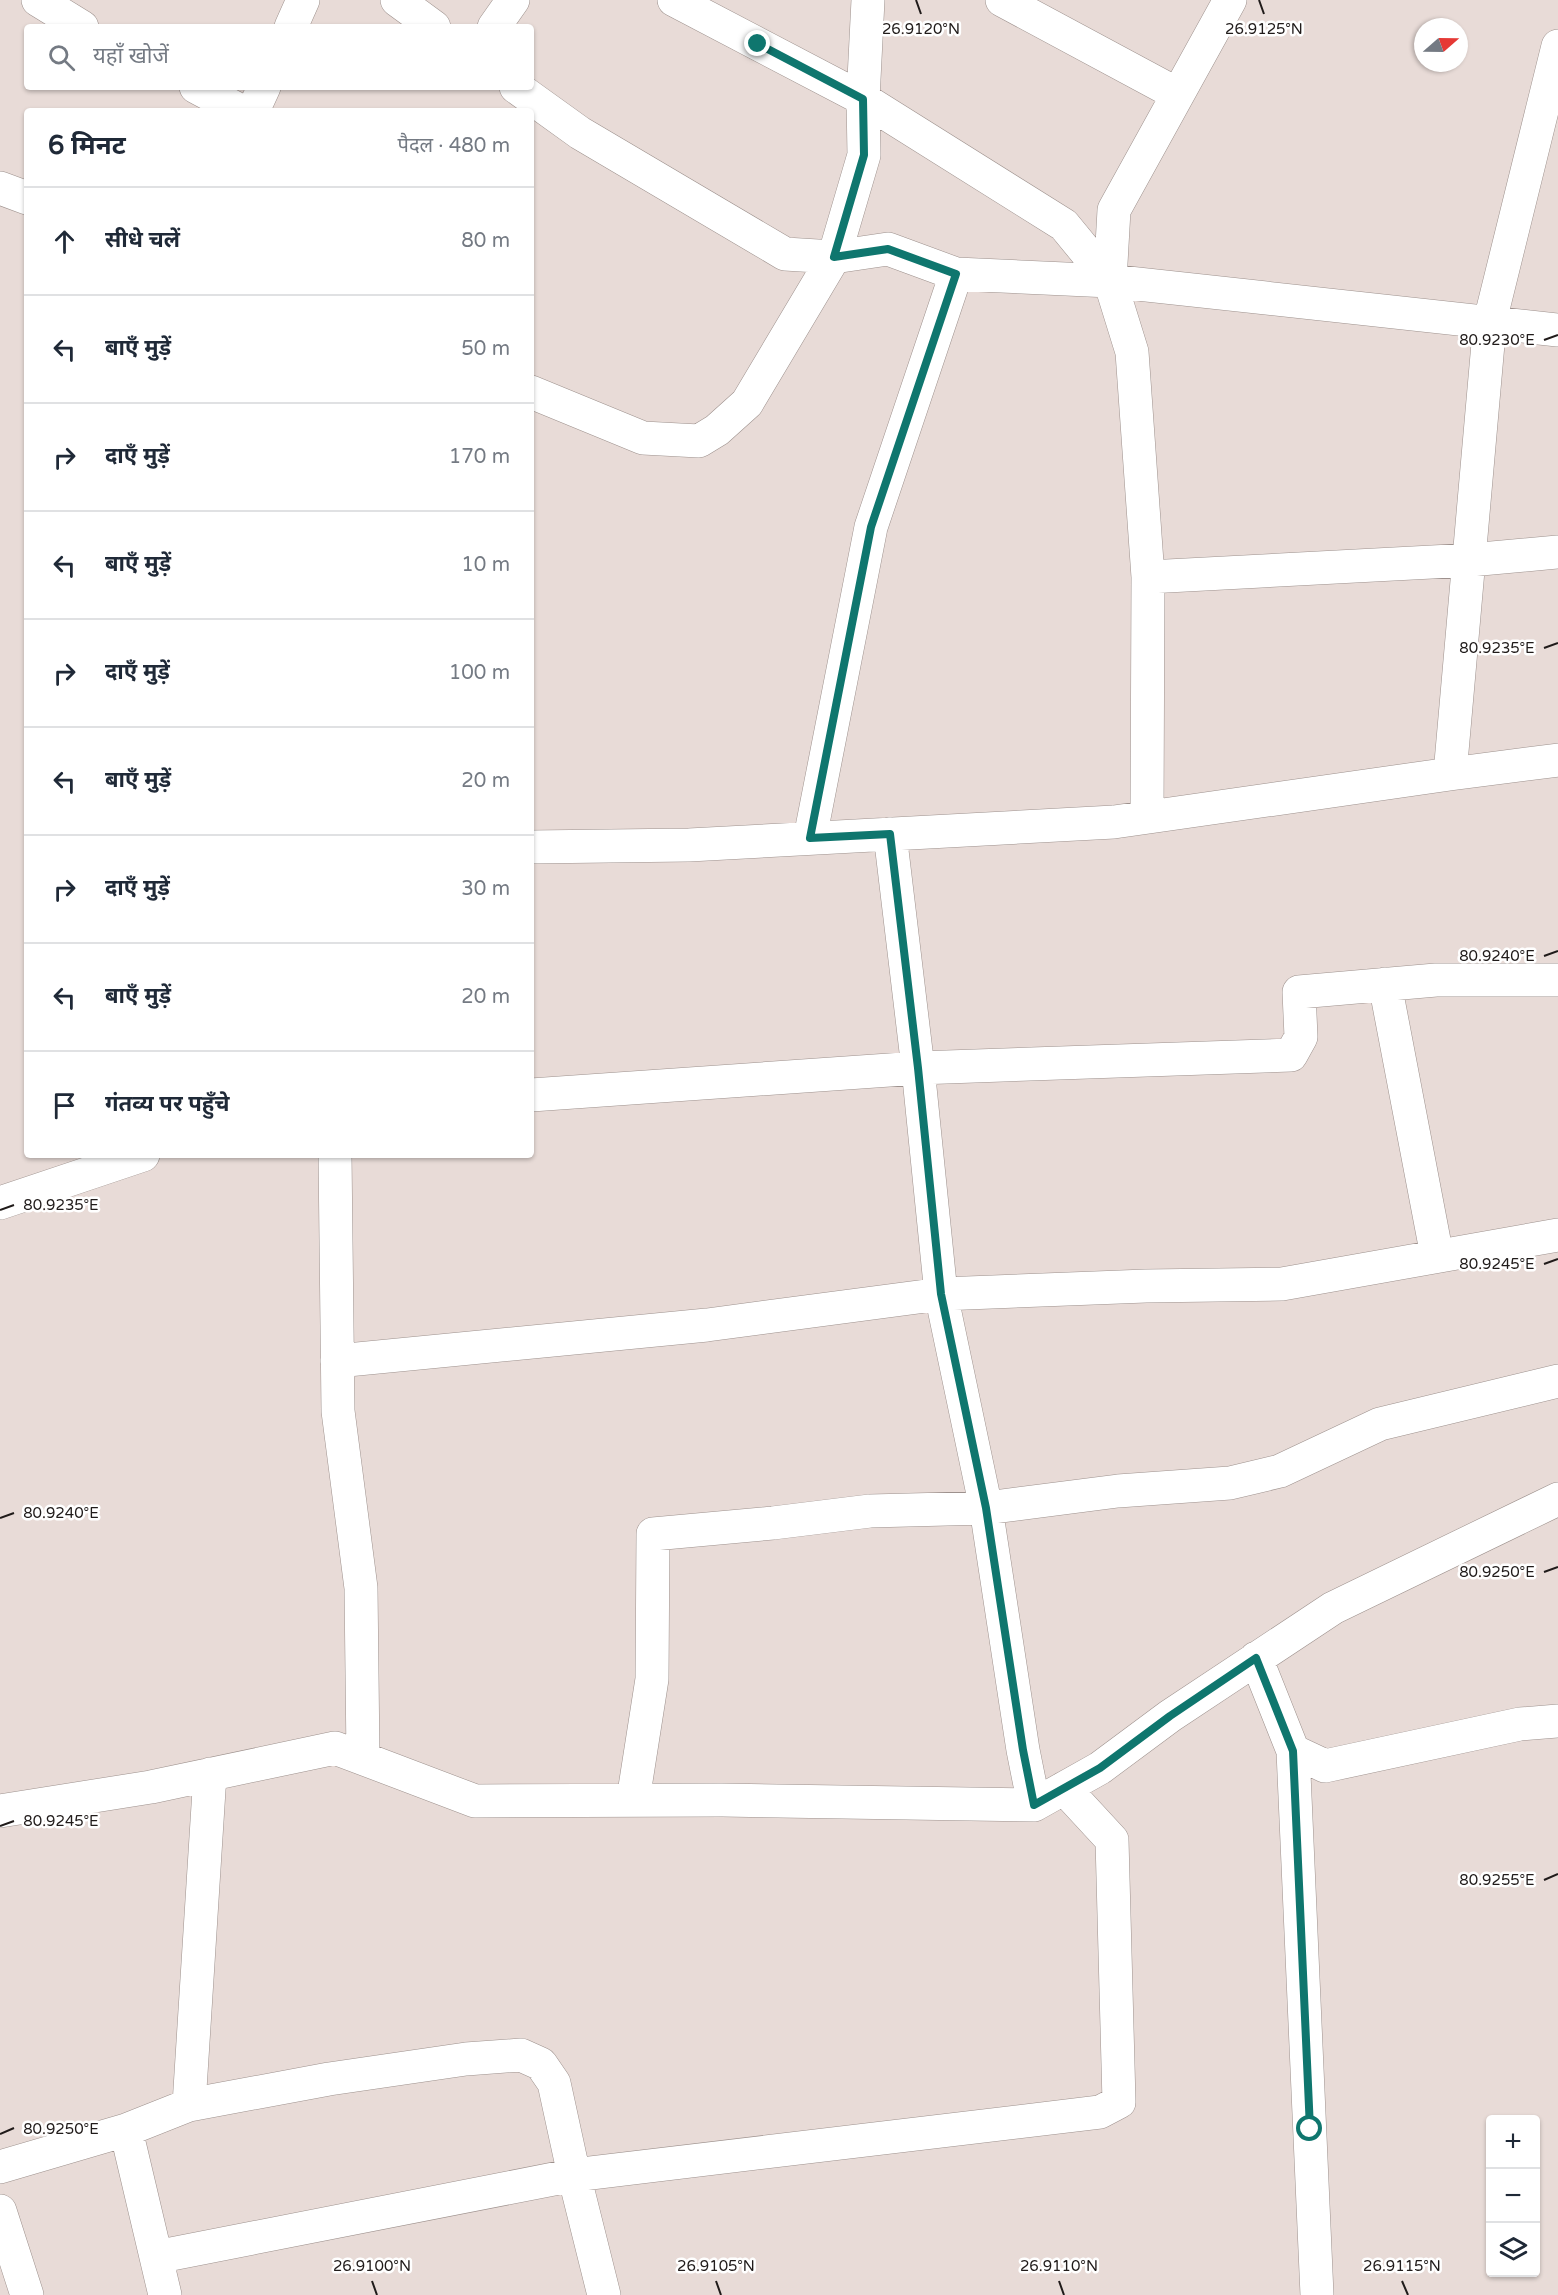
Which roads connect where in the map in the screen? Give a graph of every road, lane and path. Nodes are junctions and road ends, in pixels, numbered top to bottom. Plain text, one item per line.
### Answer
1 (38, 0) edge
2 (303, 0) edge
3 (397, 0) edge
4 (513, 0) edge
5 (674, 0) edge
6 (868, 0) edge
7 (1002, 0) edge
8 (1230, 0) edge
9 (77, 24) edge
10 (292, 24) edge
11 (430, 24) edge
12 (496, 24) edge
13 (1556, 65) edge
14 (202, 90) edge
15 (263, 90) edge
16 (520, 90) edge
17 (1177, 94) junction
18 (863, 99) junction
19 (235, 108) edge
20 (254, 108) edge
21 (0, 188) edge
22 (24, 197) edge
23 (834, 257) junction
24 (956, 274) junction
25 (1110, 281) junction
26 (1490, 321) junction
27 (1558, 330) edge
28 (534, 393) edge
29 (1558, 552) edge
30 (1470, 560) junction
31 (1148, 577) junction
32 (1558, 760) edge
33 (1450, 774) junction
34 (1147, 817) junction
35 (890, 834) junction
36 (810, 838) junction
37 (534, 847) edge
38 (1558, 980) edge
39 (1385, 984) junction
40 (918, 1068) junction
41 (534, 1095) edge
42 (124, 1158) edge
43 (335, 1158) edge
44 (0, 1203) edge
45 (1558, 1235) edge
46 (1437, 1256) junction
47 (941, 1294) junction
48 (337, 1360) junction
49 (1558, 1381) edge
50 (1558, 1499) edge
51 (986, 1508) junction
52 (1256, 1658) junction
53 (1558, 1720) edge
54 (1293, 1751) junction
55 (363, 1758) junction
56 (210, 1774) junction
57 (1064, 1788) junction
58 (633, 1800) junction
59 (1034, 1805) junction
60 (0, 1811) edge
61 (189, 2105) junction
62 (126, 2130) junction
63 (0, 2166) edge
64 (574, 2175) junction
65 (0, 2211) edge
66 (156, 2257) junction
67 (27, 2295) edge
68 (165, 2295) edge
69 (604, 2295) edge
70 (1317, 2295) edge

1 - 9 street
2 - 10 street
3 - 11 street
4 - 12 street
5 - 18 street
6 - 18 street
7 - 17 street
8 - 17 street
13 - 26 street
14 - 19 street
15 - 20 street
16 - 23 street
17 - 25 street
18 - 23 street
18 - 25 street
21 - 22 street
23 - 24 street
23 - 28 street
24 - 25 street
24 - 36 street
25 - 26 street
25 - 31 street
26 - 27 street
26 - 30 street
29 - 30 street
30 - 31 street
30 - 33 street
31 - 34 street
32 - 33 street
33 - 34 street
34 - 35 street
35 - 36 street
35 - 40 street
36 - 37 street
38 - 39 street
39 - 40 street
39 - 46 street
40 - 41 street
40 - 47 street
42 - 44 street
43 - 48 street
45 - 46 street
46 - 47 street
47 - 48 street
47 - 51 street
48 - 55 street
49 - 51 street
50 - 52 street
51 - 58 street
51 - 59 street
52 - 54 street
52 - 57 street
53 - 54 street
54 - 70 street
55 - 56 street
55 - 58 street
56 - 60 street
56 - 61 street
57 - 59 street
57 - 64 street
58 - 59 street
61 - 62 street
61 - 64 street
62 - 63 street
62 - 66 street
64 - 66 street
64 - 69 street
65 - 67 street
66 - 68 street

